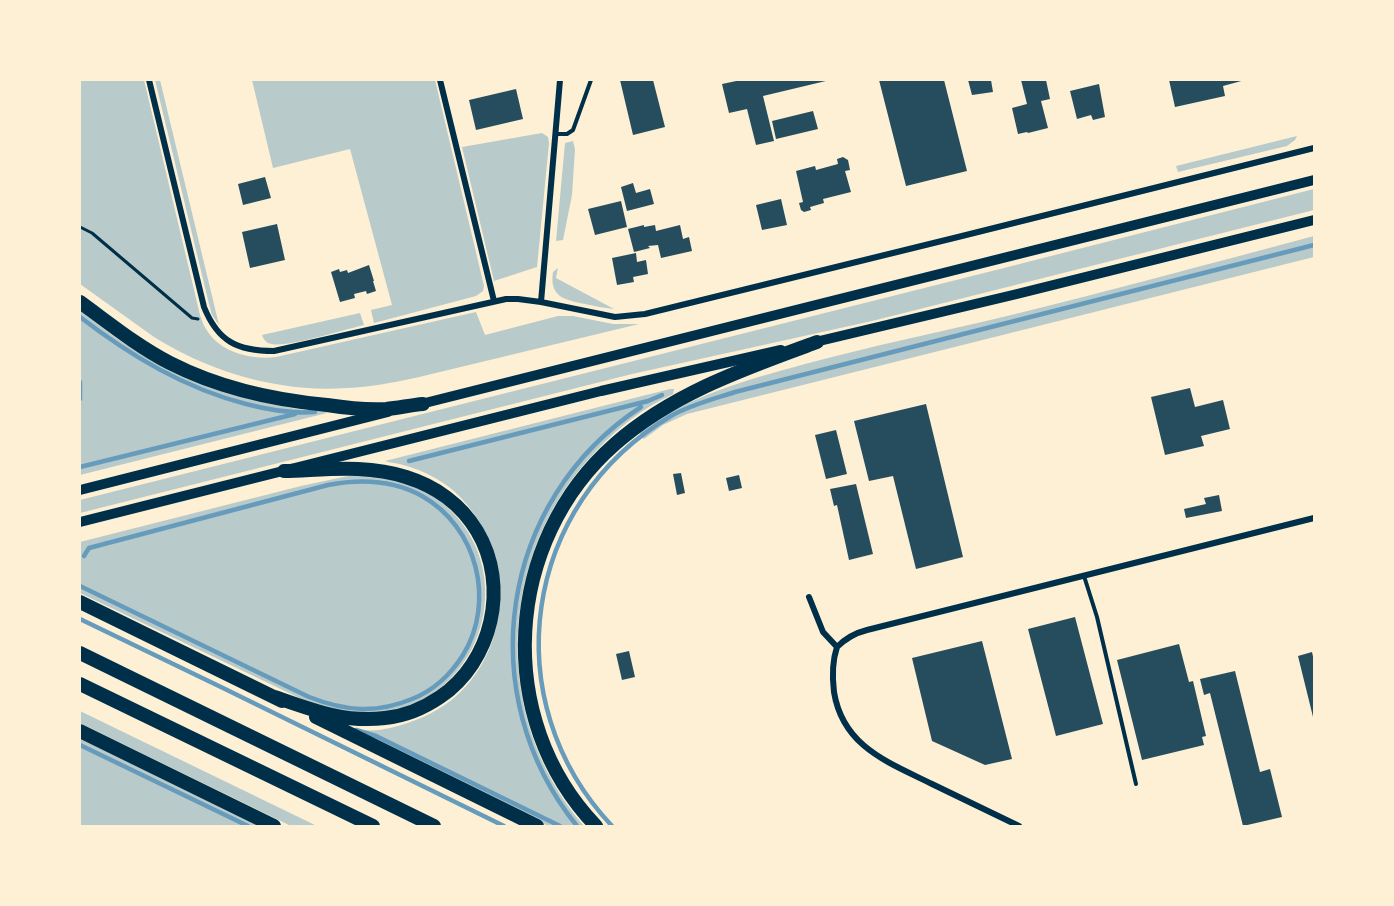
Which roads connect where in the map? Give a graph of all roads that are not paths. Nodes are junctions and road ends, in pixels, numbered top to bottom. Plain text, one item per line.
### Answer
1 (149, 80) edge
2 (440, 80) edge
3 (560, 80) edge
4 (591, 80) edge
5 (555, 134) junction
6 (1314, 148) edge
7 (1314, 180) edge
8 (1314, 220) edge
9 (494, 301) junction
10 (80, 302) edge
11 (542, 302) junction
12 (817, 342) junction
13 (423, 404) junction
14 (284, 471) junction
15 (80, 490) edge
16 (1314, 518) edge
17 (80, 522) edge
18 (1084, 576) junction
19 (809, 597) dead end
20 (80, 602) edge
21 (837, 647) junction
22 (80, 653) edge
23 (80, 684) edge
24 (275, 697) junction
25 (80, 731) edge
26 (1137, 784) dead end
27 (274, 826) edge
28 (373, 826) edge
29 (434, 826) edge
30 (537, 826) edge
31 (596, 826) edge
32 (1019, 826) edge

1 - 9 street
2 - 9 street
3 - 5 street
4 - 5 lane
5 - 11 street
6 - 11 street
7 - 13 main road
8 - 12 main road
9 - 11 street
10 - 13 highway
12 - 14 main road
12 - 31 highway
13 - 15 main road
14 - 17 main road
14 - 24 highway
16 - 18 street
18 - 21 street
18 - 26 lane
19 - 21 street
20 - 24 highway
21 - 32 street
22 - 29 highway
23 - 28 highway
24 - 30 highway
25 - 27 highway

